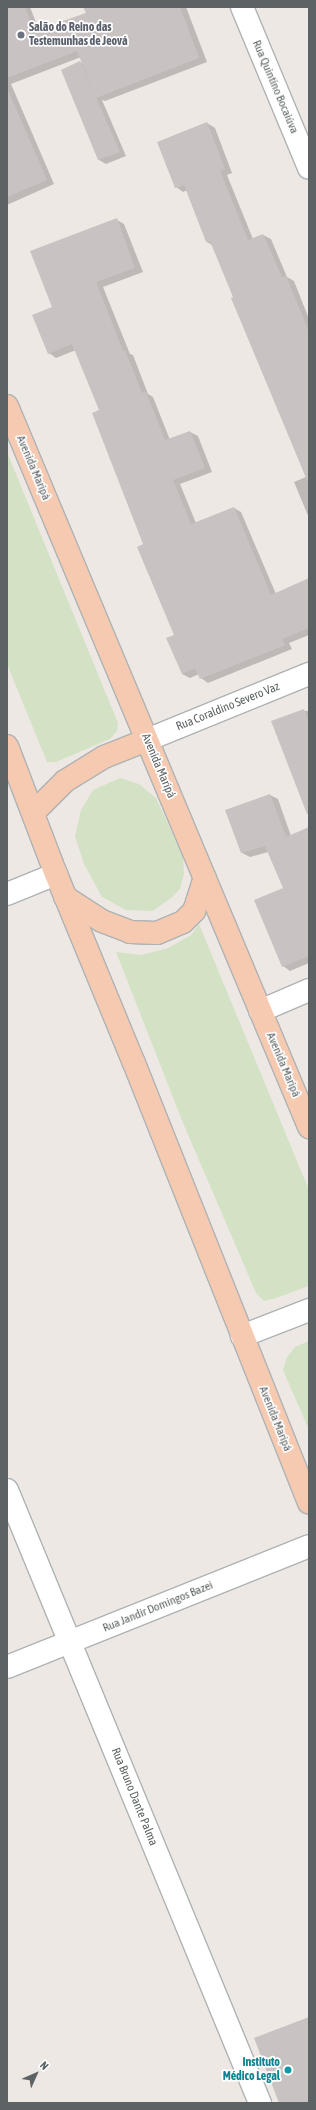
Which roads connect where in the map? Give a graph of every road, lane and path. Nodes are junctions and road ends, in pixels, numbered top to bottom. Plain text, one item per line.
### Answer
1 (242, 7) edge
2 (309, 168) edge
3 (7, 406) edge
4 (309, 674) edge
5 (147, 740) junction
6 (7, 746) edge
7 (33, 813) junction
8 (56, 874) junction
9 (205, 878) junction
10 (7, 894) edge
11 (65, 897) junction
12 (309, 990) edge
13 (260, 1011) junction
14 (309, 1127) edge
15 (309, 1310) edge
16 (242, 1336) junction
17 (7, 1490) edge
18 (309, 1502) edge
19 (309, 1546) edge
20 (70, 1642) junction
21 (7, 1667) edge
22 (260, 2103) edge

1 - 2 street, Rua Quintino Bocaiúva
3 - 5 main road, Avenida Maripá
4 - 5 street, Rua Coraldino Severo Vaz
5 - 7 main road
5 - 9 main road, Avenida Maripá
6 - 7 main road
7 - 8 main road
8 - 10 street
8 - 11 main road, Avenida Maripá
9 - 11 main road
9 - 13 main road, Avenida Maripá
11 - 16 main road, Avenida Maripá
12 - 13 street
13 - 14 main road, Avenida Maripá
15 - 16 street
16 - 18 main road, Avenida Maripá
17 - 20 street, Rua Bruno Dante Palma
19 - 20 street, Rua Jandir Domingos Bazei
20 - 21 street, Rua Jandir Domingos Bazei
20 - 22 street, Rua Bruno Dante Palma

